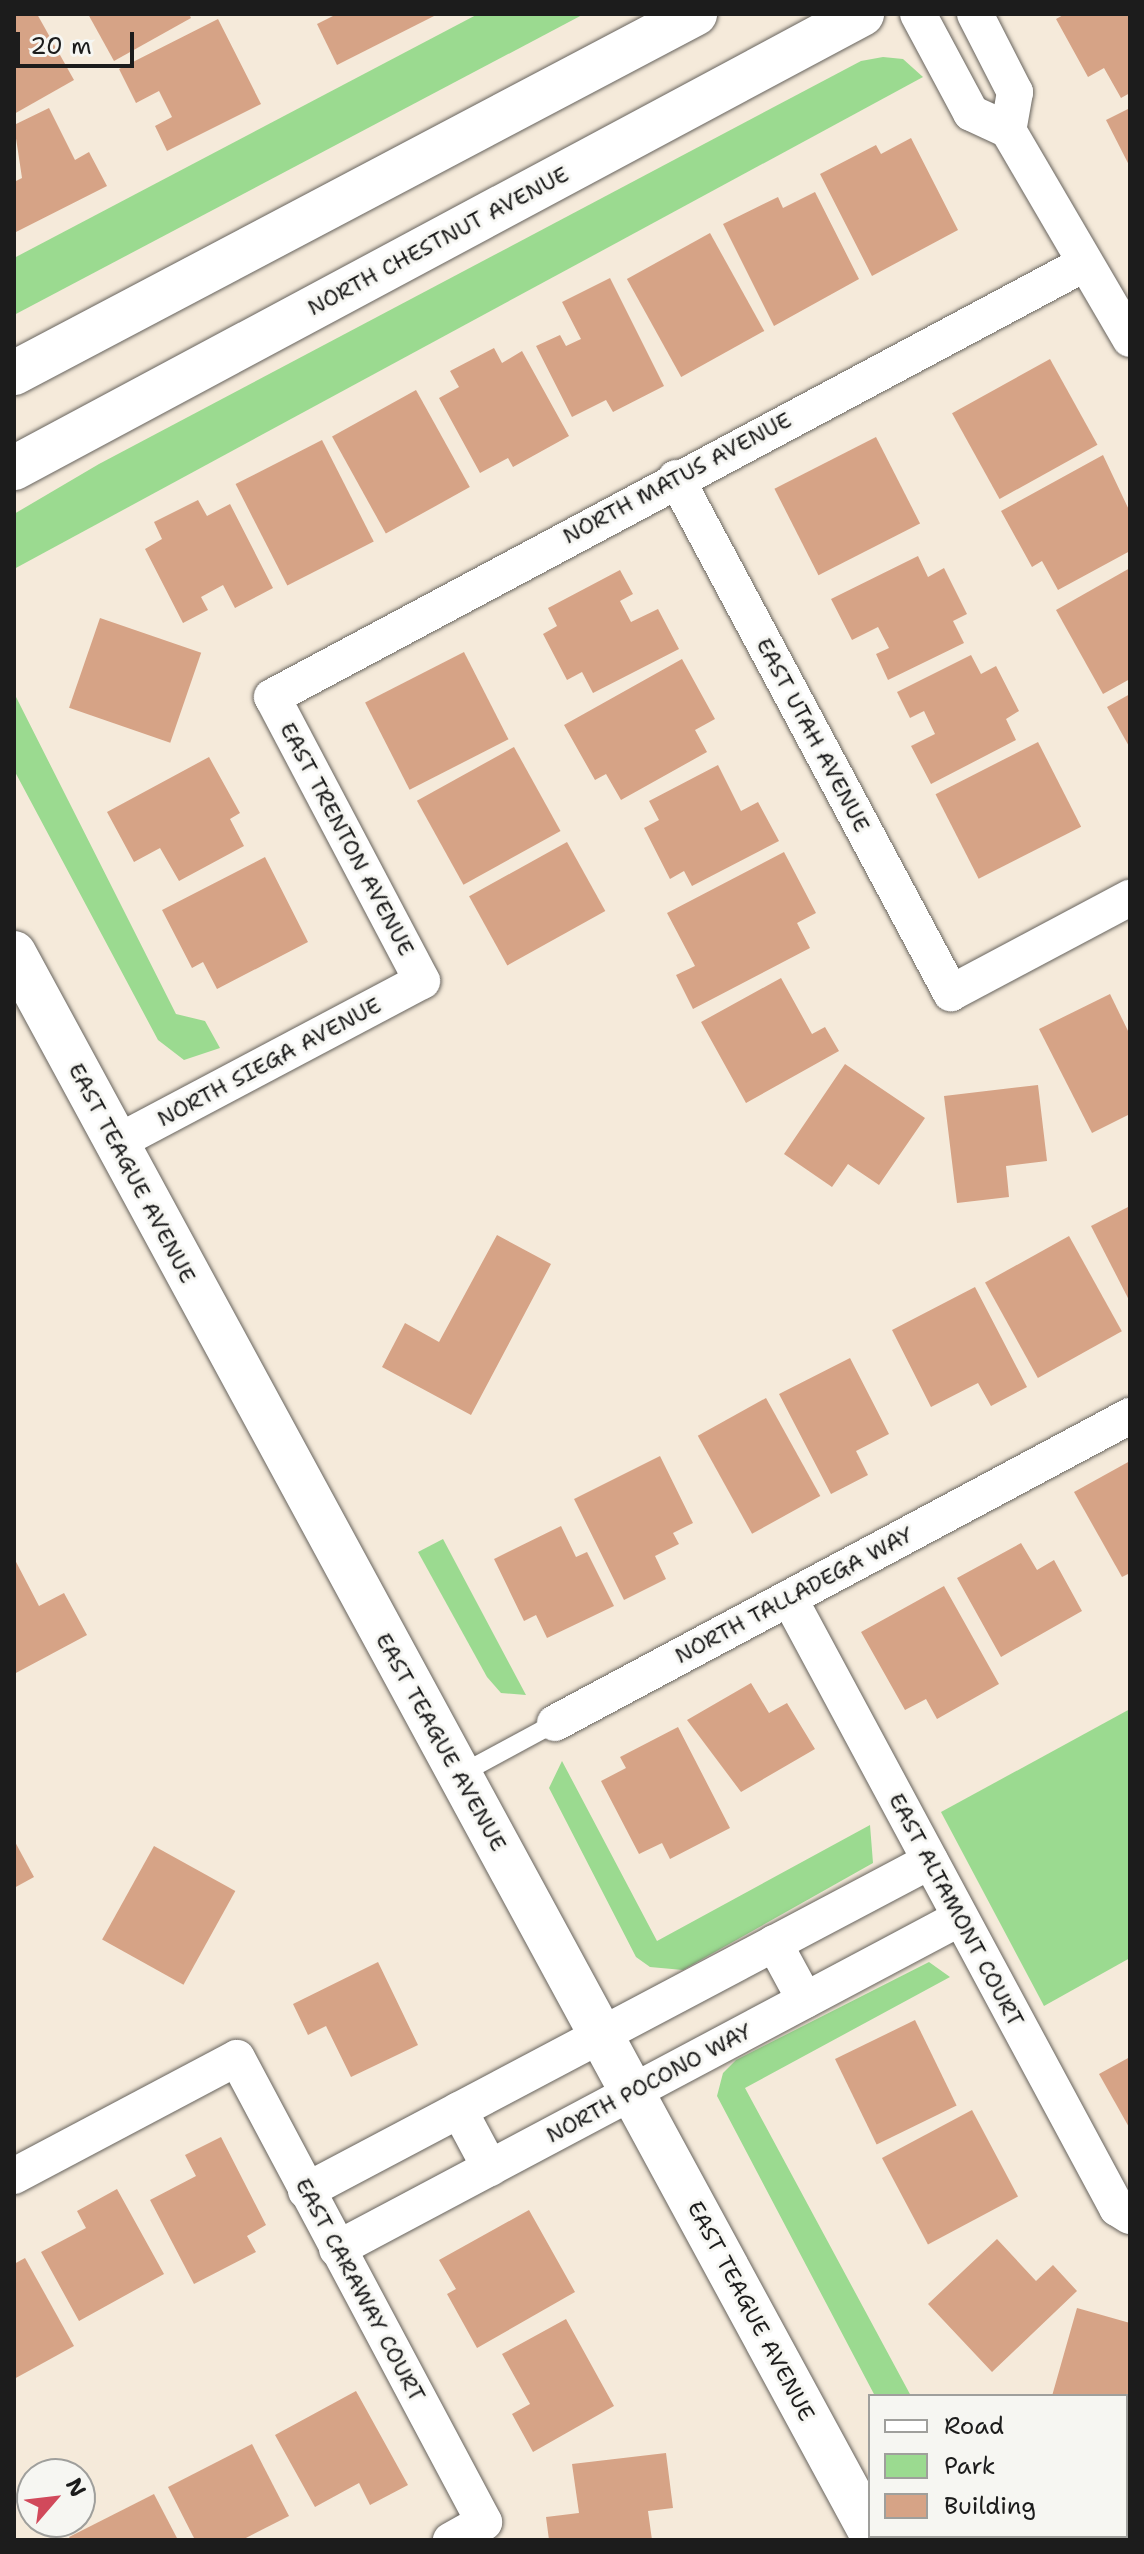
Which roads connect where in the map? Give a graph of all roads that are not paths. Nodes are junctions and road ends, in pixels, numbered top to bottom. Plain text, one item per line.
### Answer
1 (695, 14) edge
2 (862, 14) edge
3 (918, 14) edge
4 (975, 14) edge
5 (1008, 130) junction
6 (1084, 264) junction
7 (1130, 339) edge
8 (14, 373) edge
9 (14, 468) edge
10 (676, 478) junction
11 (272, 697) joint
12 (1130, 898) edge
13 (14, 953) edge
14 (422, 981) joint
15 (116, 1143) junction
16 (1130, 1416) edge
17 (789, 1598) junction
18 (555, 1723) joint
19 (459, 1775) junction
20 (930, 1861) junction
21 (960, 1918) junction
22 (774, 1943) junction
23 (805, 2000) junction
24 (601, 2035) junction
25 (632, 2092) junction
26 (459, 2110) junction
27 (490, 2168) junction
28 (14, 2176) edge
29 (306, 2191) junction
30 (1130, 2216) edge
31 (337, 2249) junction
32 (868, 2527) edge
33 (451, 2540) edge

1 - 8 street
2 - 9 street, NORTH CHESTNUT AVENUE
3 - 5 street
4 - 5 street
5 - 6 street
6 - 7 street
6 - 10 street, NORTH MATUS AVENUE
10 - 11 street, NORTH MATUS AVENUE
10 - 12 street, EAST UTAH AVENUE
11 - 14 street, EAST TRENTON AVENUE
13 - 15 street, EAST TEAGUE AVENUE
14 - 15 street, NORTH SIEGA AVENUE
15 - 19 street, EAST TEAGUE AVENUE
16 - 17 street, NORTH TALLADEGA WAY
17 - 18 street, NORTH TALLADEGA WAY
17 - 20 street, EAST ALTAMONT COURT
18 - 19 lane, NORTH TALLADEGA WAY
19 - 24 street, EAST TEAGUE AVENUE
20 - 21 street, EAST ALTAMONT COURT
20 - 22 street
21 - 23 street, NORTH POCONO WAY
21 - 30 street, EAST ALTAMONT COURT
22 - 23 street
22 - 24 street
23 - 25 street, NORTH POCONO WAY
24 - 25 street, EAST TEAGUE AVENUE
24 - 26 street
25 - 27 street, NORTH POCONO WAY
25 - 32 street, EAST TEAGUE AVENUE
26 - 27 street
26 - 29 street
27 - 31 street, NORTH POCONO WAY
28 - 29 street, EAST CARAWAY COURT
29 - 31 street, EAST CARAWAY COURT
31 - 33 street, EAST CARAWAY COURT

